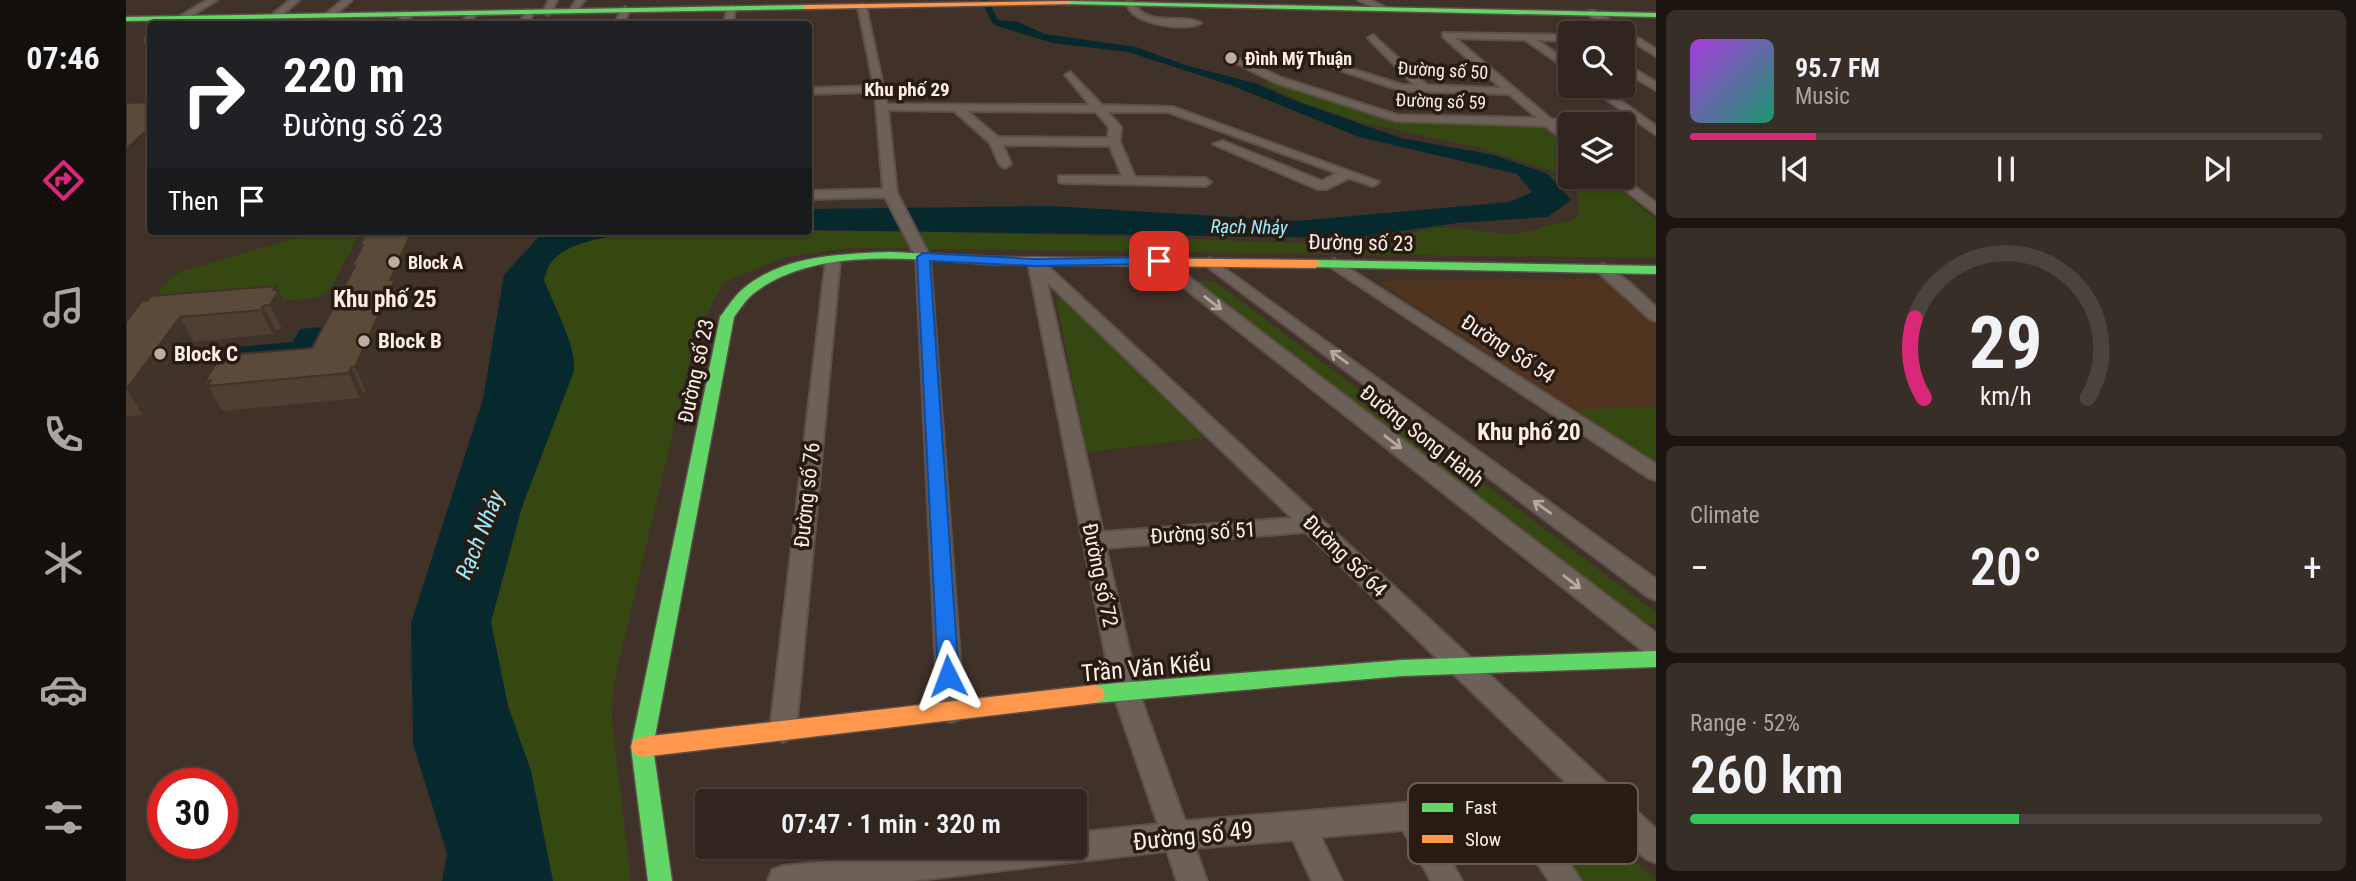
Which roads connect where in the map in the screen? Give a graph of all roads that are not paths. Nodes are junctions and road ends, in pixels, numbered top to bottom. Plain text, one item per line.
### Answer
1 (195, 0) edge
2 (214, 0) edge
3 (295, 0) edge
4 (348, 0) edge
5 (1362, 0) edge
6 (1087, 1) edge
7 (1230, 3) edge
8 (829, 4) edge
9 (1130, 4) junction
10 (550, 6) edge
11 (576, 6) edge
12 (862, 7) junction
13 (1383, 8) junction
14 (523, 12) edge
15 (1592, 13) junction
16 (330, 15) junction
17 (1656, 15) edge
18 (276, 16) junction
19 (622, 17) edge
20 (729, 17) edge
21 (126, 19) edge
22 (404, 19) edge
23 (469, 19) edge
24 (177, 21) edge
25 (1603, 21) edge
26 (1196, 23) dead end
27 (1527, 37) junction
28 (1373, 38) dead end
29 (1558, 38) edge
30 (1635, 43) edge
31 (1656, 53) edge
32 (1558, 59) edge
33 (1237, 61) dead end
34 (1336, 67) dead end
35 (1635, 73) edge
36 (1070, 75) dead end
37 (1656, 87) edge
38 (880, 89) junction
39 (1424, 89) junction
40 (812, 91) edge
41 (1509, 91) junction
42 (1611, 98) edge
43 (882, 107) junction
44 (958, 109) junction
45 (1101, 110) junction
46 (1020, 117) junction
47 (1545, 122) junction
48 (1558, 122) edge
49 (1635, 126) edge
50 (1653, 127) edge
51 (1558, 132) edge
52 (995, 141) junction
53 (1049, 141) junction
54 (1114, 142) junction
55 (1219, 144) dead end
56 (1005, 164) dead end
57 (1348, 173) junction
58 (1064, 179) dead end
59 (1130, 179) junction
60 (1205, 182) dead end
61 (1373, 182) dead end
62 (1630, 189) edge
63 (812, 195) edge
64 (891, 196) junction
65 (1656, 210) edge
66 (923, 257) junction
67 (833, 260) junction
68 (1159, 261) junction
69 (1035, 262) junction
70 (1210, 262) junction
71 (1334, 263) junction
72 (1603, 269) junction
73 (1656, 270) edge
74 (1656, 316) edge
75 (1656, 473) edge
76 (1312, 524) junction
77 (1093, 541) junction
78 (1656, 591) edge
79 (1656, 647) edge
80 (1656, 659) edge
81 (1457, 663) junction
82 (1126, 693) junction
83 (951, 711) junction
84 (783, 730) junction
85 (642, 747) junction
86 (1586, 783) edge
87 (1408, 817) edge
88 (1301, 826) junction
89 (1638, 832) edge
90 (1176, 836) junction
91 (1656, 849) edge
92 (1437, 864) edge
93 (1555, 864) edge
94 (660, 881) edge
95 (783, 881) edge
96 (1192, 881) edge
97 (1326, 881) edge
98 (1447, 881) edge
99 (1566, 881) edge

1 - 2 street
2 - 24 street
3 - 18 street
4 - 16 street
5 - 13 street
6 - 9 main road
6 - 12 main road
7 - 9 main road
7 - 13 main road
8 - 12 main road
8 - 20 main road
9 - 26 street
10 - 11 main road
10 - 14 main road
11 - 19 main road
12 - 38 street
13 - 15 main road
14 - 23 main road
15 - 17 main road
15 - 25 street
16 - 18 main road
16 - 22 main road
18 - 24 main road
19 - 20 main road
21 - 24 main road
22 - 23 main road
27 - 29 street
27 - 32 street
27 - 41 street
28 - 39 street
30 - 31 street
33 - 47 street, Đường số 59
34 - 39 street, Đường số 50
35 - 37 street
36 - 45 street
38 - 40 street
38 - 43 street
39 - 41 street, Đường số 50
41 - 47 street
42 - 50 street
43 - 44 street
43 - 64 street
44 - 46 street
44 - 52 street
45 - 46 street
45 - 54 street
45 - 57 street
46 - 53 street
47 - 48 street, Đường số 59
47 - 51 street
49 - 50 street
52 - 53 street
52 - 56 street
53 - 54 street
54 - 59 street
55 - 57 street
57 - 61 street
58 - 59 street
59 - 60 street
62 - 65 street
63 - 64 street
64 - 66 street
66 - 67 main road, Đường số 23
66 - 69 main road, Đường số 23
66 - 83 street
67 - 84 street, Đường số 76
67 - 85 main road, Đường số 23
68 - 69 main road, Đường số 23
68 - 70 main road, Đường số 23
68 -> 79 street, Đường Song Hành
69 - 76 street, Đường Số 64
69 - 77 street, Đường số 72
70 - 71 main road, Đường số 23
78 -> 70 street, Đường Song Hành
71 - 72 main road, Đường số 23
71 - 75 street, Đường Số 54
72 - 73 main road, Đường số 23
72 - 74 street
76 - 77 street, Đường số 51
76 - 81 street, Đường Số 64
77 - 82 street, Đường số 72
80 - 81 main road, Trần Văn Kiểu
81 - 82 main road, Trần Văn Kiểu
81 - 86 street, Đường Số 64
82 - 83 main road, Trần Văn Kiểu
82 - 90 street, Đường số 72
83 - 84 main road, Trần Văn Kiểu
84 - 85 main road, Trần Văn Kiểu
85 - 94 main road, Đường số 23
87 - 88 street, Đường số 49
88 - 90 street, Đường số 49
88 - 97 street
89 - 91 street, Đường Số 64
90 - 95 street, Đường số 49
90 - 96 street, Đường số 72
92 - 98 street
93 - 99 street

